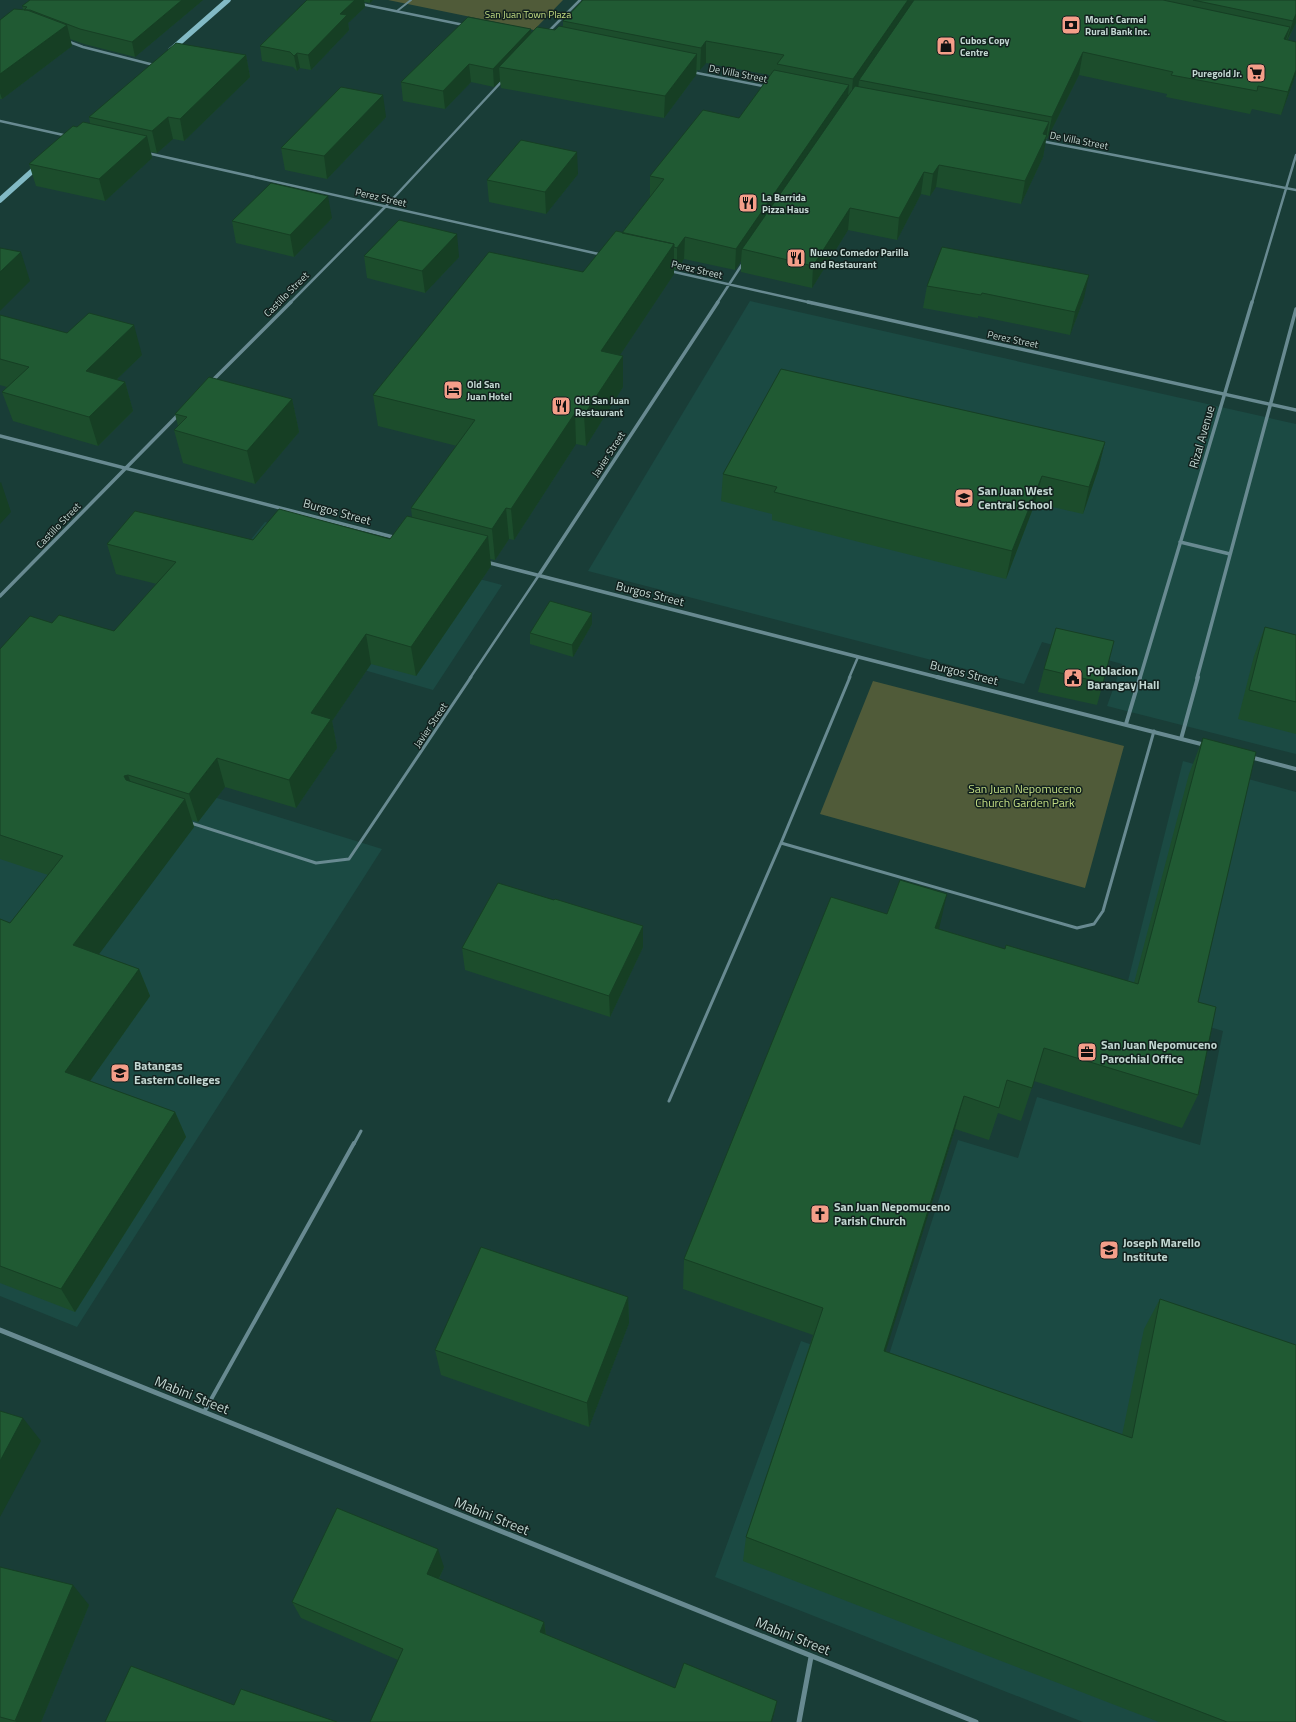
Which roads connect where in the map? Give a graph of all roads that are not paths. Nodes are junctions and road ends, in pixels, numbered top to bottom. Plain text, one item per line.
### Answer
1 (228, 0) edge
2 (411, 0) edge
3 (580, 0) edge
4 (356, 3) dead end
5 (397, 11) junction
6 (464, 26) edge
7 (544, 36) edge
8 (62, 39) edge
9 (165, 55) edge
10 (159, 60) edge
11 (154, 65) junction
12 (148, 70) edge
13 (687, 71) edge
14 (508, 75) edge
15 (773, 88) edge
16 (0, 121) edge
17 (72, 137) joint
18 (1037, 140) edge
19 (66, 142) edge
20 (140, 152) edge
21 (1296, 155) edge
22 (42, 163) edge
23 (1286, 188) junction
24 (1296, 190) edge
25 (0, 200) edge
26 (386, 206) junction
27 (604, 256) edge
28 (746, 258) edge
29 (666, 270) edge
30 (728, 284) junction
31 (1296, 309) edge
32 (209, 384) edge
33 (1224, 394) junction
34 (1270, 404) junction
35 (1296, 410) edge
36 (181, 412) edge
37 (0, 436) edge
38 (126, 468) junction
39 (401, 540) edge
40 (1180, 542) junction
41 (1230, 554) junction
42 (478, 559) edge
43 (539, 575) junction
44 (0, 596) edge
45 (858, 657) junction
46 (1126, 724) junction
47 (1154, 731) junction
48 (1181, 738) junction
49 (1212, 747) edge
50 (1242, 755) edge
51 (1296, 769) edge
52 (190, 823) dead end
53 (781, 843) junction
54 (669, 1101) dead end
55 (362, 1130) dead end
56 (0, 1330) edge
57 (204, 1413) junction
58 (811, 1657) junction
59 (798, 1722) edge
60 (976, 1722) edge

1 - 9 main road
2 - 5 lane
3 - 7 street
4 - 5 street
5 - 6 street
8 - 11 street
10 - 11 main road
11 - 12 main road
13 - 15 street, De Villa Street
14 - 26 street, Castillo Street
16 - 17 street
17 - 19 main road
18 - 23 street, De Villa Street
20 - 26 street, Perez Street
21 - 23 street, Rizal Avenue
22 - 25 main road
23 - 24 street, De Villa Street
23 - 33 street, Rizal Avenue
26 - 27 street, Perez Street
26 - 32 street, Castillo Street
28 - 30 street, Javier Street
29 - 30 street, Perez Street
30 - 33 street, Perez Street
30 - 43 street, Javier Street
31 - 34 street
33 - 34 street, Perez Street
33 - 40 street, Rizal Avenue
34 - 35 street, Perez Street
34 - 41 street
36 - 38 street, Castillo Street
37 - 38 street, Burgos Street
38 - 39 street, Burgos Street
38 - 44 street, Castillo Street
40 - 41 street
40 - 46 street, Rizal Avenue
41 - 48 street
42 - 43 street, Burgos Street
43 - 45 street, Burgos Street
43 - 52 lane, Javier Street
45 - 46 street, Burgos Street
45 - 53 lane
46 - 47 street, Burgos Street
47 - 48 street, Burgos Street
47 - 53 lane
48 - 49 street, Burgos Street
50 - 51 street
53 - 54 lane
55 - 57 lane
56 - 57 street, Mabini Street
57 - 58 street, Mabini Street
58 - 59 street
58 - 60 street, Mabini Street

